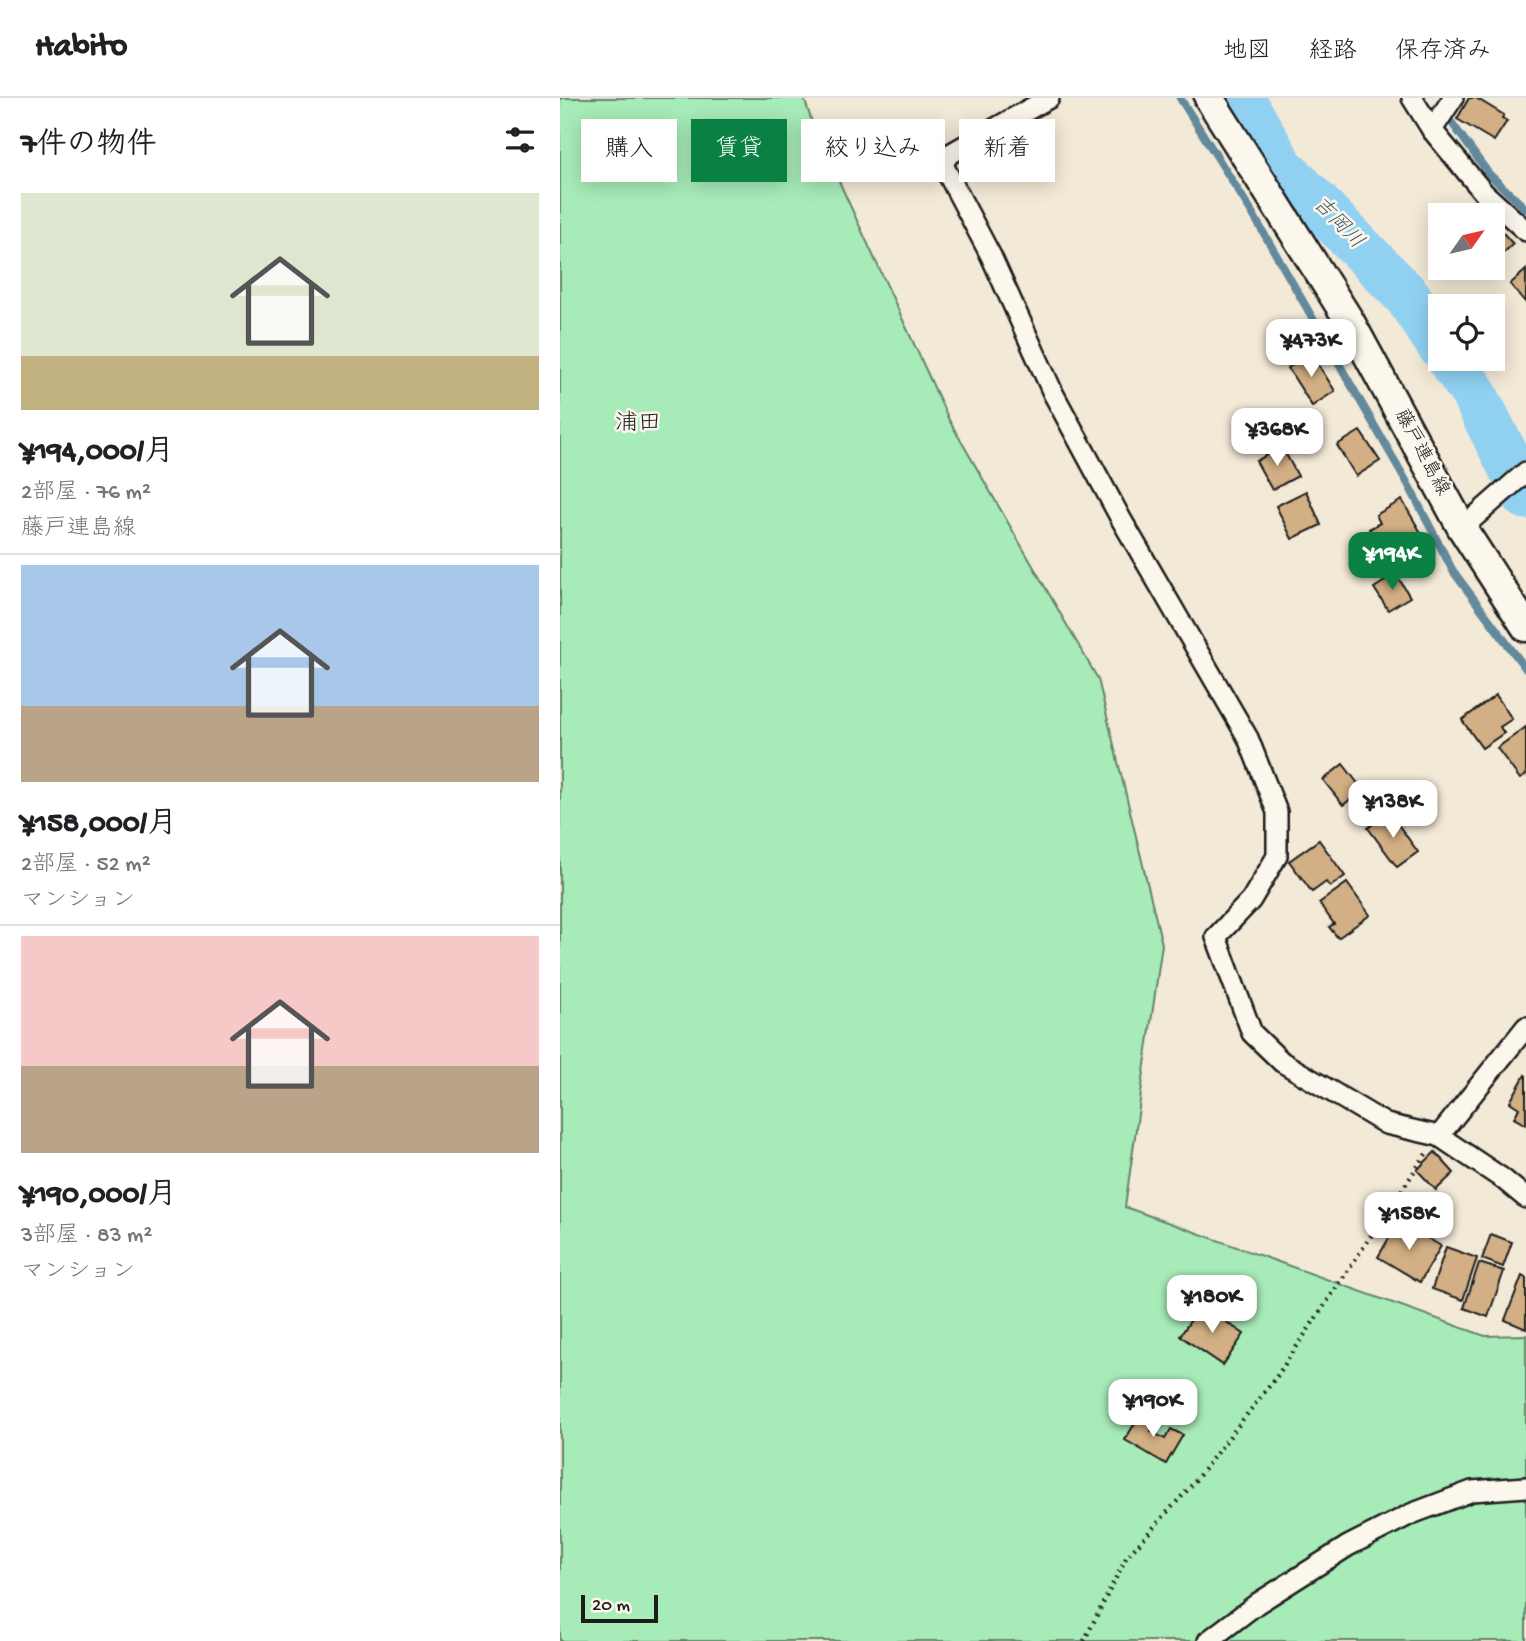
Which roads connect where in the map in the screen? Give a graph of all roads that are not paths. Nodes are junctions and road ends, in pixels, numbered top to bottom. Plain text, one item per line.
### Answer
1 (1049, 98) edge
2 (1209, 98) edge
3 (1412, 98) edge
4 (1452, 98) edge
5 (1432, 130) junction
6 (1526, 231) edge
7 (1526, 472) edge
8 (1462, 528) junction
9 (1526, 627) edge
10 (1526, 1027) edge
11 (1439, 1136) junction
12 (1526, 1198) edge
13 (1526, 1486) edge
14 (1208, 1641) edge

1 - 11 street
2 - 8 main road, 藤戸連島線
3 - 5 street
4 - 5 street
5 - 6 street
7 - 8 street
8 - 9 main road, 藤戸連島線
10 - 11 street
11 - 12 street
13 - 14 street

